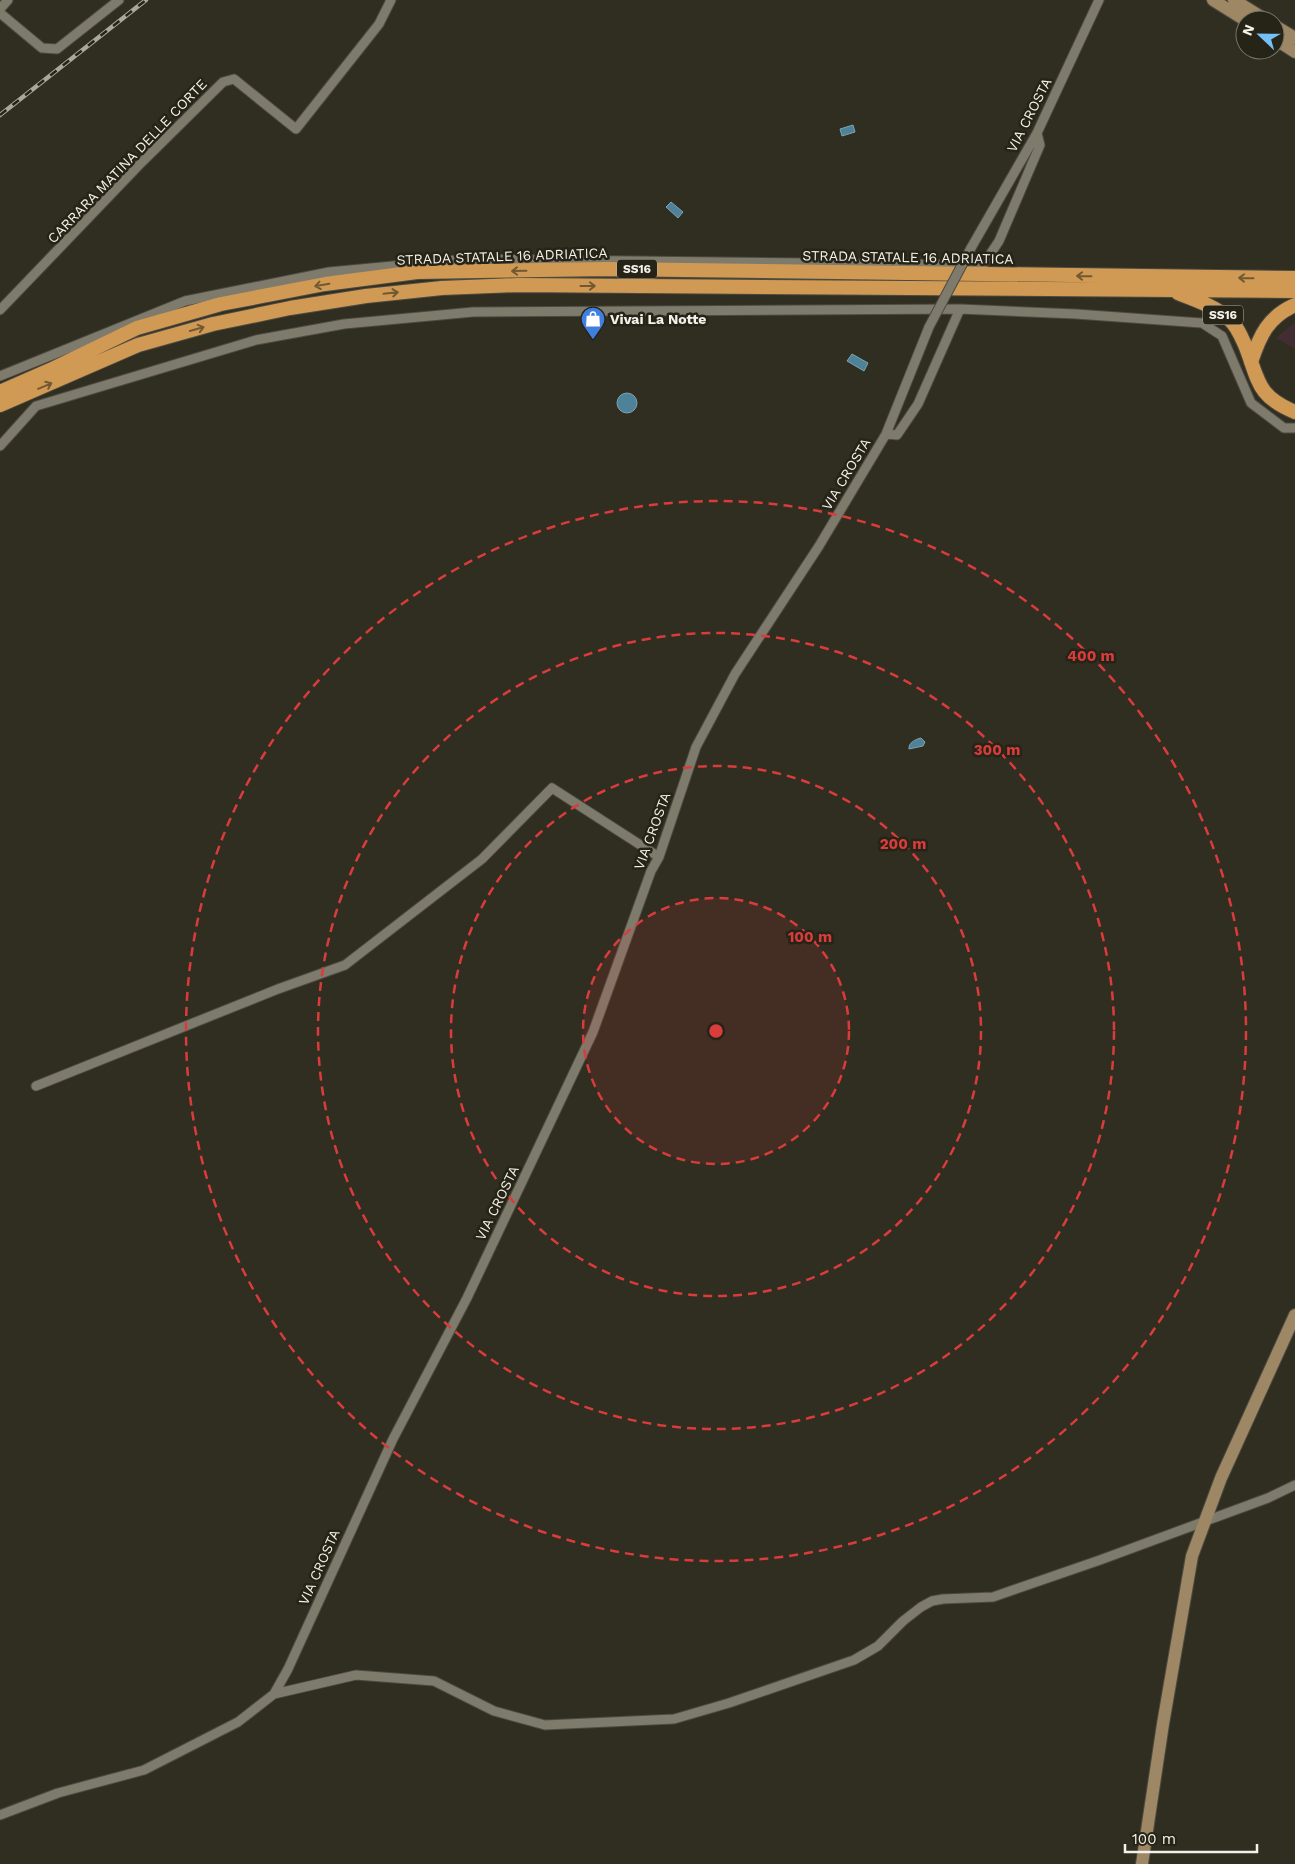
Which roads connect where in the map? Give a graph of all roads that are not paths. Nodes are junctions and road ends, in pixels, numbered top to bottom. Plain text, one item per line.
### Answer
1 (8, 0) edge
2 (119, 0) edge
3 (391, 0) edge
4 (1099, 0) edge
5 (1213, 0) edge
6 (1234, 0) edge
7 (1250, 10) edge
8 (0, 11) edge
9 (1235, 14) edge
10 (1037, 133) junction
11 (1295, 278) edge
12 (1173, 290) junction
13 (1295, 291) edge
14 (1295, 304) edge
15 (960, 309) junction
16 (0, 310) edge
17 (1251, 362) junction
18 (0, 376) edge
19 (0, 392) edge
20 (0, 405) edge
21 (1295, 412) edge
22 (1295, 428) edge
23 (886, 434) junction
24 (0, 446) edge
25 (659, 857) junction
26 (36, 1086) dead end
27 (1295, 1316) edge
28 (1295, 1485) edge
29 (1205, 1520) junction
30 (274, 1694) junction
31 (0, 1815) edge
32 (1142, 1864) edge

1 - 8 street
2 - 8 street
3 - 16 street, CARRARA MATINA DELLE CORTE
4 - 10 street, VIA CROSTA
5 - 9 main road
6 - 7 main road
10 - 18 street
10 - 23 street, VIA CROSTA, bridge
11 -> 19 highway, STRADA STATALE 16 ADRIATICA / SS16
12 - 13 highway, SS16
12 - 17 highway, SS16
20 -> 12 highway, SS16
14 - 17 highway, SS16
15 - 22 street
15 - 23 street
15 - 24 street
17 - 21 highway, SS16
23 - 25 street, VIA CROSTA
25 - 26 street
25 - 30 street, VIA CROSTA
27 - 29 main road
28 - 29 street
29 - 30 street
29 - 32 main road
30 - 31 street

